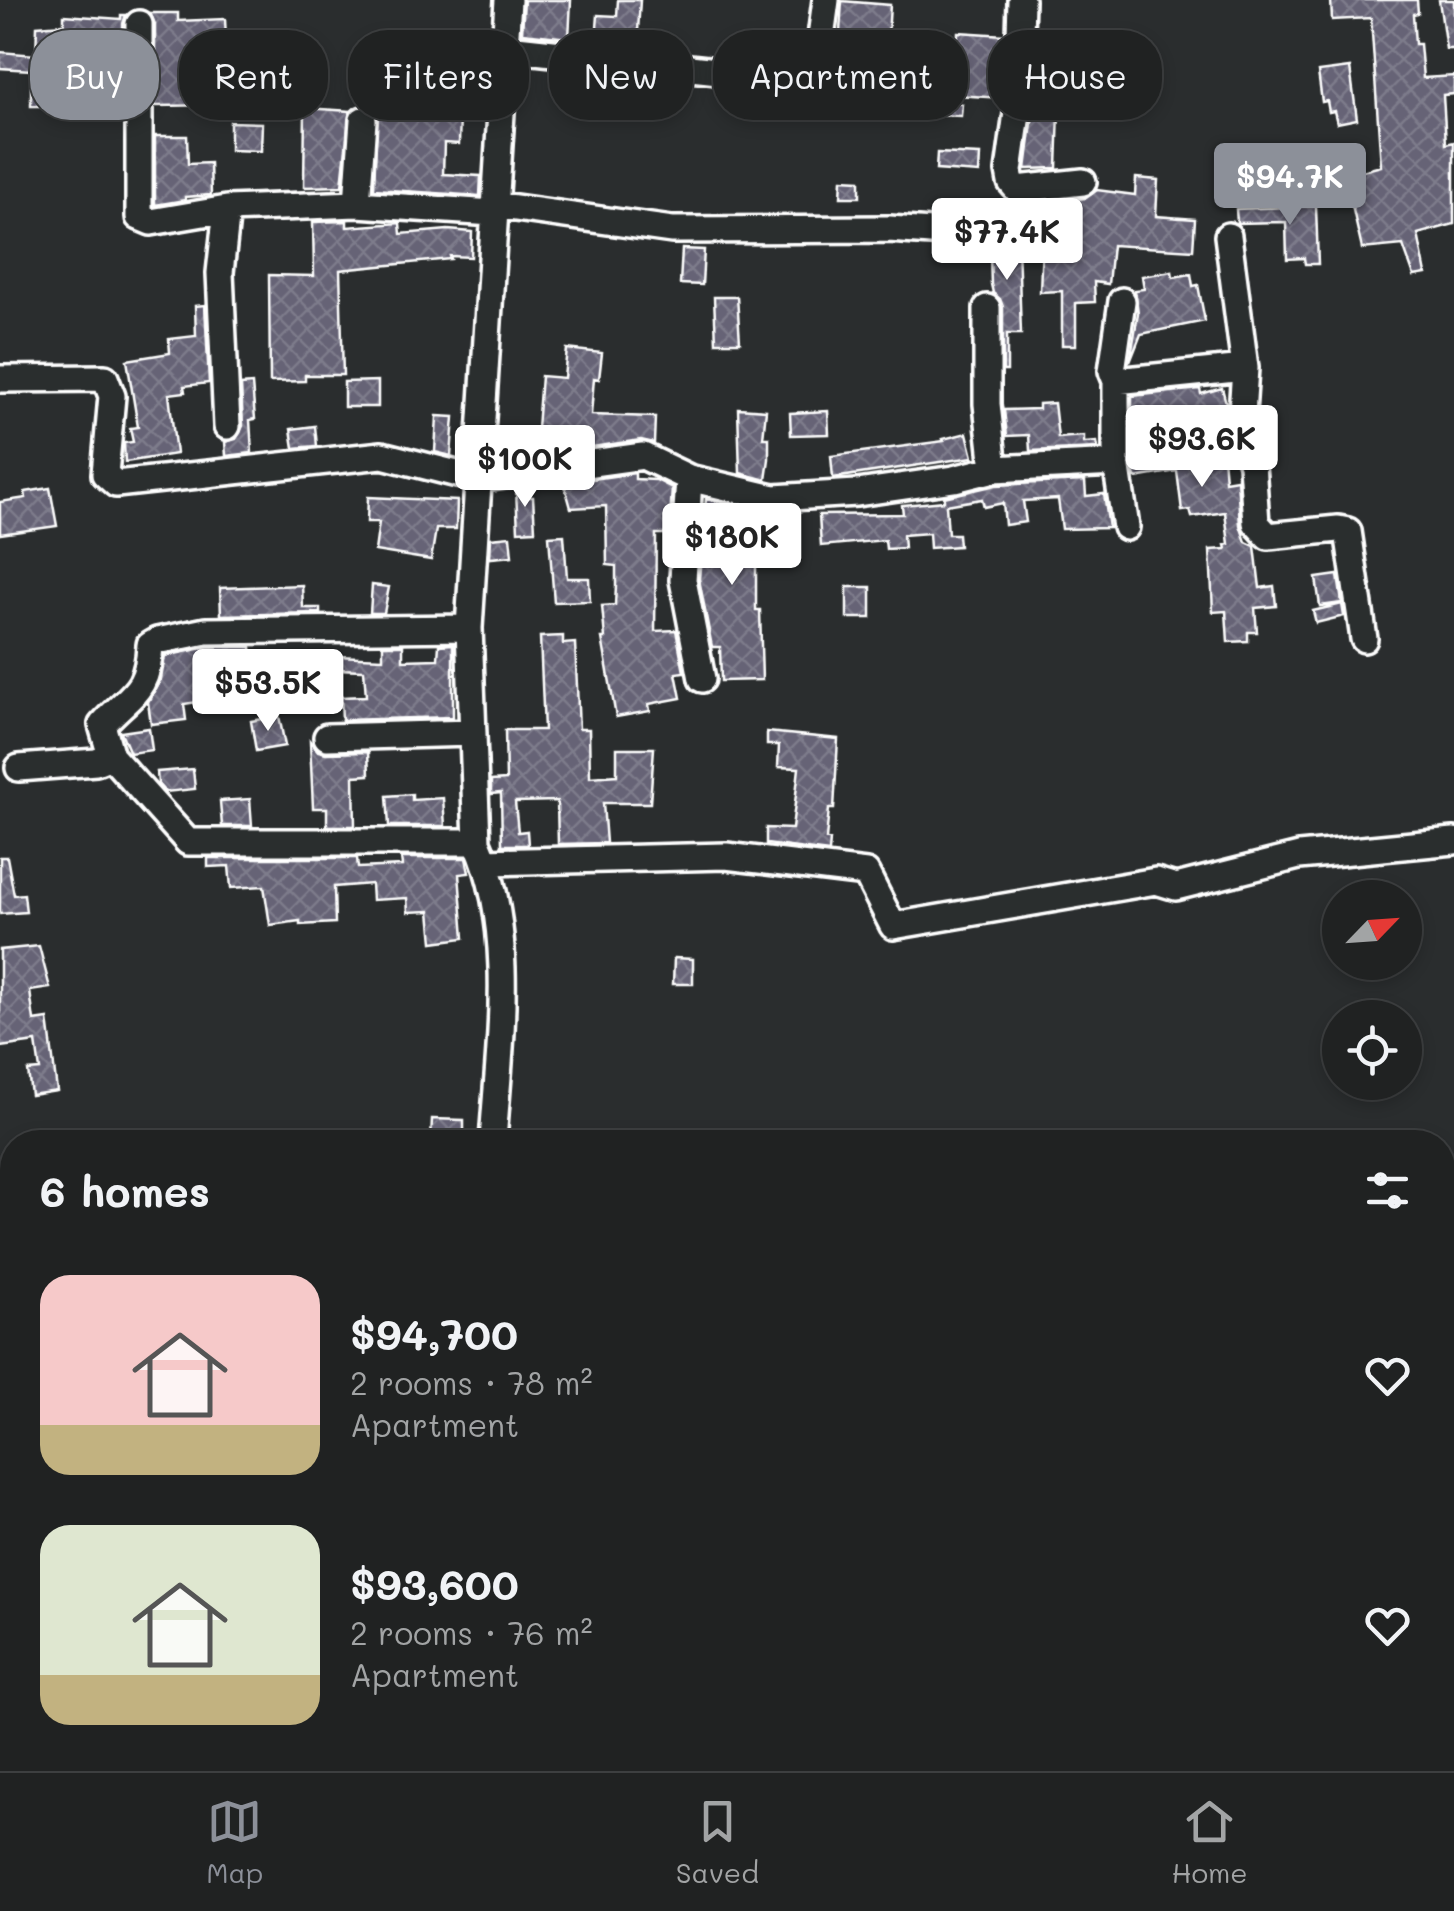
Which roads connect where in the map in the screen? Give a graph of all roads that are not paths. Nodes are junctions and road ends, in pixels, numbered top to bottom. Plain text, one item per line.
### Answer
1 (508, 0) edge
2 (826, 0) edge
3 (1021, 0) edge
4 (140, 24) dead end
5 (507, 30) edge
6 (529, 50) edge
7 (363, 120) dead end
8 (501, 120) edge
9 (1083, 182) dead end
10 (357, 204) junction
11 (227, 209) junction
12 (494, 209) junction
13 (988, 236) dead end
14 (1228, 236) dead end
15 (1122, 301) dead end
16 (987, 308) dead end
17 (1244, 368) junction
18 (0, 379) edge
19 (1116, 381) junction
20 (227, 426) dead end
21 (1116, 463) junction
22 (994, 470) junction
23 (477, 478) junction
24 (689, 478) junction
25 (1126, 527) dead end
26 (469, 628) junction
27 (1364, 640) dead end
28 (702, 679) dead end
29 (473, 733) junction
30 (328, 737) dead end
31 (111, 756) junction
32 (19, 768) dead end
33 (1454, 841) edge
34 (482, 852) junction
35 (495, 1130) edge

1 - 5 street
2 - 6 street
3 - 9 street
4 - 11 street
7 - 10 street
8 - 12 street
10 - 11 street
10 - 12 street
11 - 20 street
12 - 13 street
12 - 23 street
14 - 17 street
15 - 19 street
16 - 22 street
17 - 19 street
17 - 27 street
18 - 23 street
19 - 21 street
21 - 22 street
21 - 25 street
22 - 24 street
23 - 24 street
23 - 26 street
24 - 28 street
26 - 29 street
26 - 31 street
29 - 30 street
29 - 34 street
31 - 32 street
31 - 34 street
33 - 34 street
34 - 35 street

